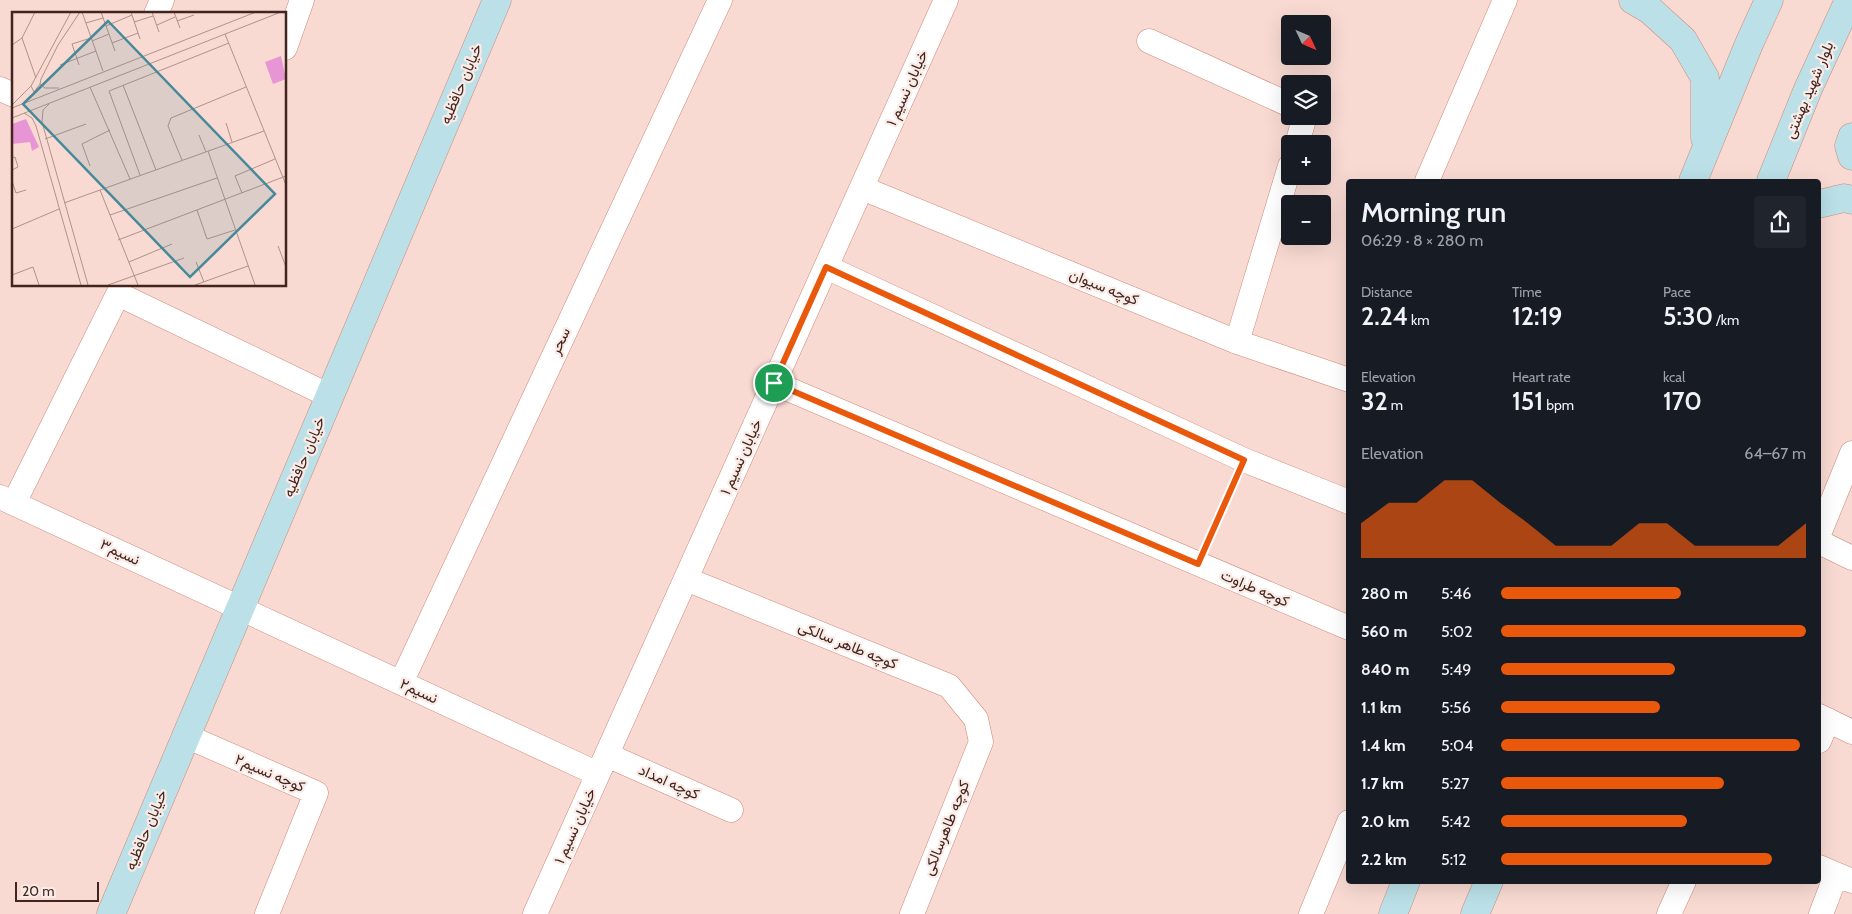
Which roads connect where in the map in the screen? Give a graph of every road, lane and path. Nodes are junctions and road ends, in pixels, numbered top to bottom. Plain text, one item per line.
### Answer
1 (162, 0) edge
2 (302, 0) edge
3 (497, 0) edge
4 (720, 0) edge
5 (946, 0) edge
6 (1505, 0) edge
7 (1632, 0) edge
8 (1769, 0) edge
9 (1849, 0) edge
10 (157, 12) edge
11 (1149, 41) dead end
12 (286, 45) edge
13 (0, 90) edge
14 (12, 94) edge
15 (1281, 102) edge
16 (1852, 137) edge
17 (1705, 150) junction
18 (1852, 156) edge
19 (1428, 179) edge
20 (1694, 179) edge
21 (1772, 179) edge
22 (1284, 185) edge
23 (862, 188) junction
24 (1852, 200) edge
25 (1821, 204) edge
26 (826, 267) junction
27 (1237, 342) junction
28 (1346, 379) edge
29 (774, 383) junction
30 (330, 396) junction
31 (1852, 453) edge
32 (1244, 460) junction
33 (7, 500) edge
34 (1346, 501) edge
35 (1821, 529) edge
36 (1821, 543) edge
37 (1852, 558) edge
38 (1198, 564) junction
39 (686, 580) junction
40 (240, 608) junction
41 (1346, 627) edge
42 (401, 683) junction
43 (1822, 726) edge
44 (1852, 732) edge
45 (186, 736) junction
46 (981, 742) joint
47 (602, 764) junction
48 (731, 810) dead end
49 (1346, 829) edge
50 (1836, 874) edge
51 (1405, 884) edge
52 (1488, 884) edge
53 (1683, 884) edge
54 (111, 914) edge
55 (267, 914) edge
56 (535, 914) edge
57 (912, 914) edge
58 (1311, 914) edge
59 (1393, 914) edge
60 (1475, 914) edge
61 (1669, 914) edge
62 (1821, 914) edge

1 - 10 street
2 - 12 street
3 - 30 street, خیابان حافظیه
4 - 42 street, سحر
5 - 23 street, خیابان نسیم ۱
6 - 19 street
7 - 17 street
8 - 17 street
9 - 21 street, بلوار شهید بهشتی
11 - 15 street
13 - 14 street
16 - 18 street
17 - 20 street
22 - 27 street
23 - 26 street, خیابان نسیم ۱
23 - 27 street, کوچه سیوان
24 - 25 street
26 - 29 street, خیابان نسیم ۱
26 - 32 street
27 - 28 street, کوچه سیوان
29 - 38 street, کوچه طراوت
29 - 39 street, خیابان نسیم ۱
30 - 33 street
30 - 40 street, خیابان حافظیه
31 - 35 street
32 - 34 street
32 - 38 path
33 - 40 street, نسیم۳
36 - 37 street
38 - 41 street, کوچه طراوت
39 - 46 street, کوچه طاهر سالکی
39 - 47 street, خیابان نسیم ۱
40 - 42 street, نسیم۲
40 - 45 street, خیابان حافظیه
42 - 47 street, نسیم۲
43 - 44 street
45 - 54 street, خیابان حافظیه
45 - 55 street, کوچه نسیم۲
46 - 57 street, کوچه طاهرسالکی
47 - 48 street, کوچه امداد
47 - 56 street, خیابان نسیم ۱
49 - 58 street
50 - 62 street
51 - 59 street
52 - 60 street
53 - 61 street

